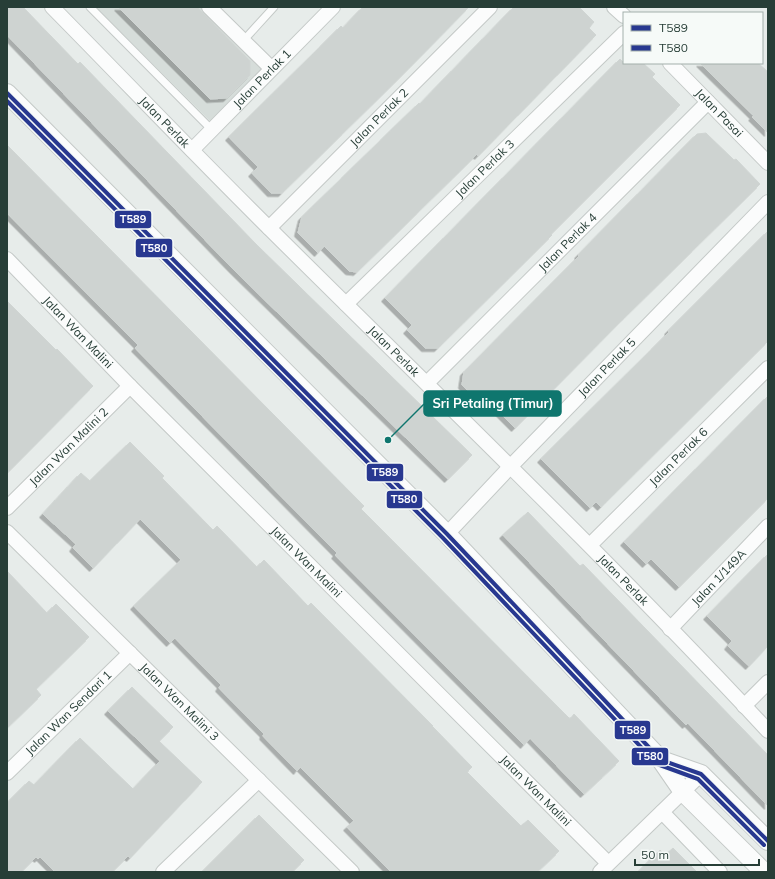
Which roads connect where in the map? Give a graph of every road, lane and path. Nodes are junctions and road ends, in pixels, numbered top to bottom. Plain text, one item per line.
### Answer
1 (52, 7) edge
2 (90, 7) edge
3 (209, 7) edge
4 (274, 7) edge
5 (333, 7) edge
6 (490, 7) edge
7 (614, 7) edge
8 (623, 15) edge
9 (623, 34) edge
10 (243, 40) junction
11 (671, 64) edge
12 (271, 68) junction
13 (7, 93) edge
14 (708, 102) junction
15 (211, 129) junction
16 (192, 150) junction
17 (768, 162) edge
18 (768, 202) edge
19 (269, 228) junction
20 (9, 265) edge
21 (346, 304) junction
22 (768, 368) edge
23 (427, 383) junction
24 (130, 386) junction
25 (510, 467) junction
26 (7, 508) edge
27 (768, 526) edge
28 (7, 532) edge
29 (447, 534) junction
30 (590, 545) junction
31 (670, 629) junction
32 (130, 653) junction
33 (768, 682) edge
34 (744, 706) junction
35 (768, 731) edge
36 (661, 760) junction
37 (7, 774) edge
38 (702, 774) junction
39 (259, 780) junction
40 (683, 792) junction
41 (662, 812) junction
42 (768, 841) edge
43 (604, 868) edge
44 (163, 872) edge
45 (352, 872) edge
46 (720, 872) edge
47 (764, 872) edge

1 - 16 street, Jalan Perlak
2 - 15 lane
3 - 10 street
4 - 10 lane
5 - 12 street, Jalan Perlak 1
6 - 19 street, Jalan Perlak 2
7 - 8 street
9 - 21 street, Jalan Perlak 3
10 - 12 street
11 - 14 street, Jalan Pasai
12 - 15 street, Jalan Perlak 1
13 - 29 street
14 - 17 street, Jalan Pasai
14 - 23 street, Jalan Perlak 4
15 - 16 street, Jalan Perlak 1
16 - 19 street, Jalan Perlak
18 - 25 street, Jalan Perlak 5
19 - 21 street, Jalan Perlak
20 - 24 street, Jalan Wan Malini
21 - 23 street, Jalan Perlak
22 - 30 street, Jalan Perlak 6
23 - 25 street, Jalan Perlak
24 - 26 street, Jalan Wan Malini 2
24 - 43 street, Jalan Wan Malini
25 - 29 street, Jalan Perlak 5
25 - 30 street, Jalan Perlak
27 - 31 street, Jalan 1/149A
28 - 32 street, Jalan Wan Malini 3
29 - 36 street
30 - 31 street, Jalan Perlak
31 - 34 street, Jalan Perlak
32 - 37 street, Jalan Wan Sendari 1
32 - 39 street, Jalan Wan Malini 3
33 - 34 street
34 - 35 street, Jalan Perlak
36 - 38 street
36 - 40 street
38 - 40 street
38 - 42 street
39 - 44 street
39 - 45 street, Jalan Wan Malini 3
40 - 41 street
40 - 47 street
41 - 43 street
41 - 46 street

